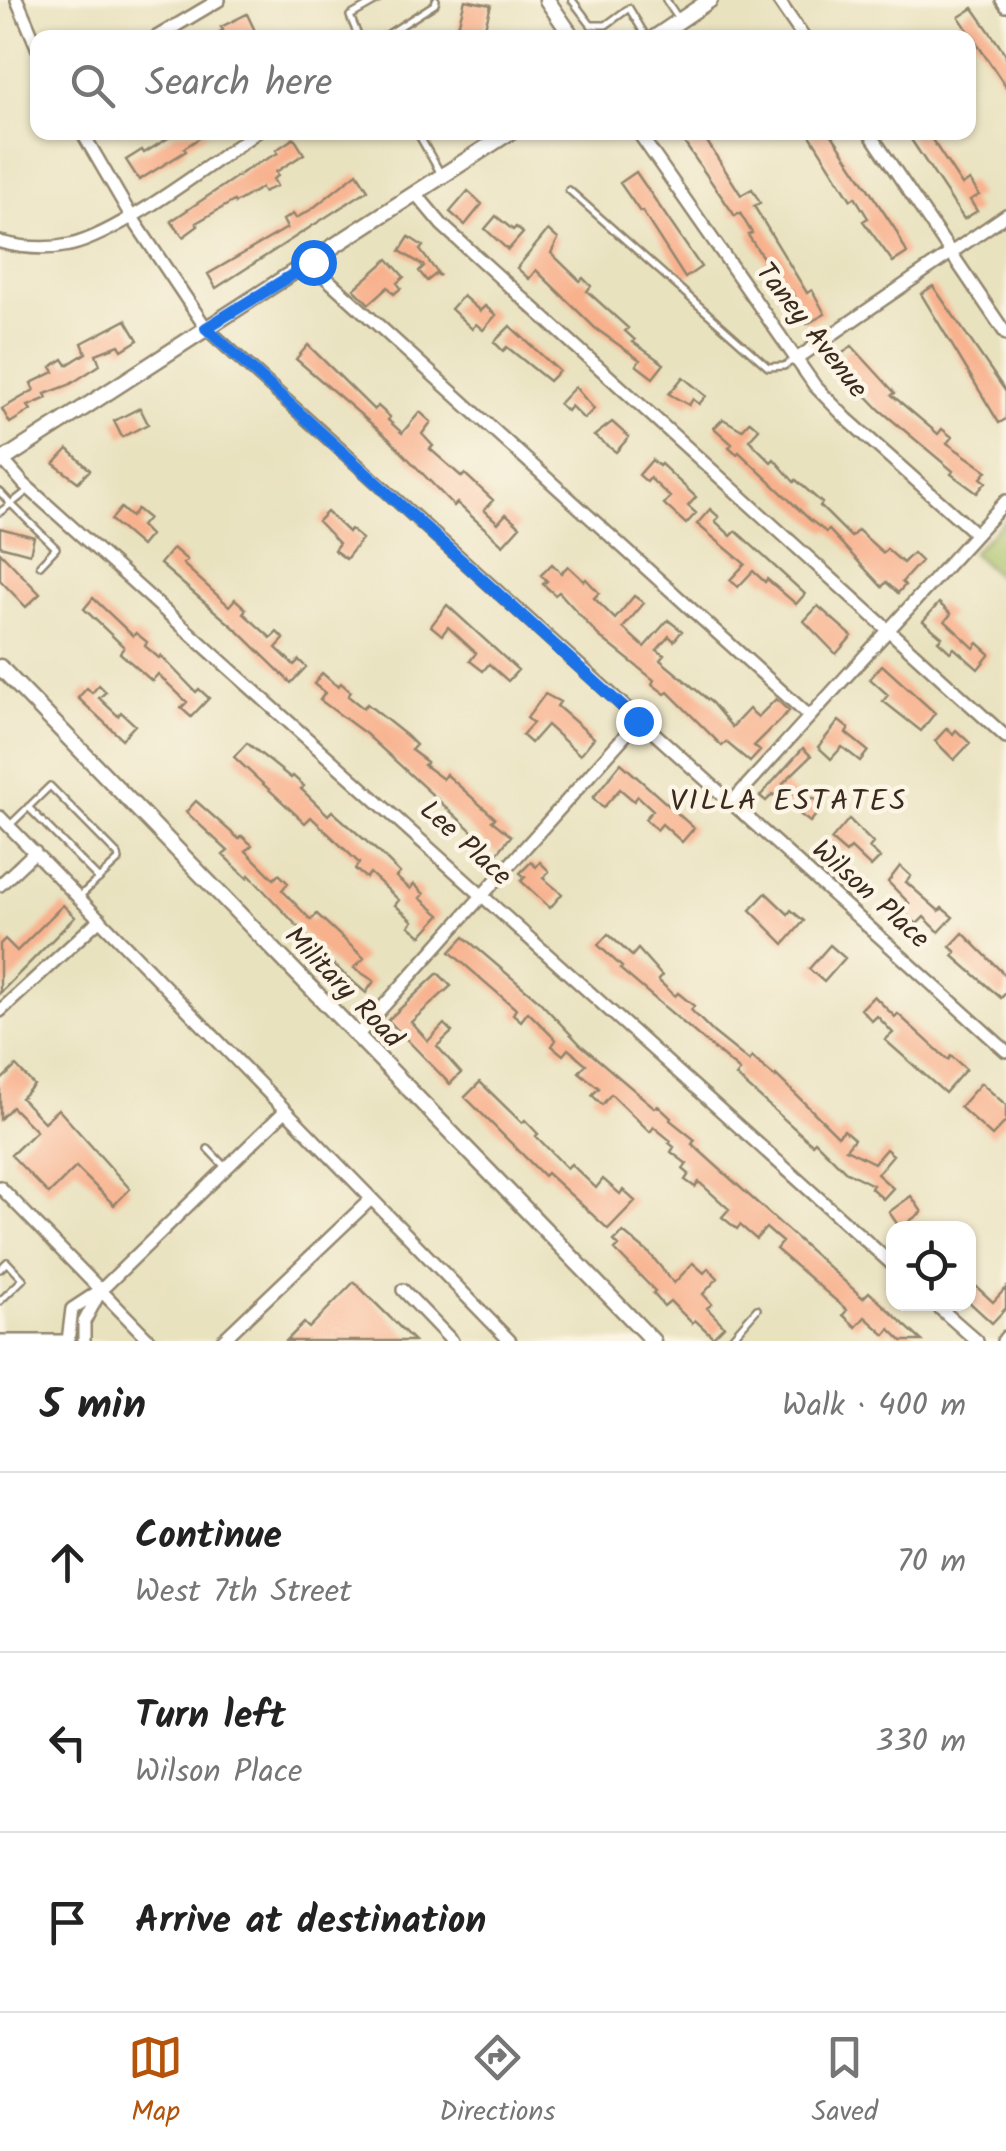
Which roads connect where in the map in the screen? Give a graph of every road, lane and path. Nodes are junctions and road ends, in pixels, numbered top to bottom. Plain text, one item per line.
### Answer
1 (16, 0) edge
2 (219, 0) edge
3 (378, 0) edge
4 (436, 0) edge
5 (547, 0) edge
6 (574, 0) edge
7 (666, 0) edge
8 (710, 0) edge
9 (778, 0) edge
10 (680, 20) junction
11 (168, 30) edge
12 (356, 30) edge
13 (394, 30) edge
14 (568, 30) edge
15 (645, 30) edge
16 (664, 30) edge
17 (799, 30) edge
18 (30, 31) edge
19 (87, 140) edge
20 (245, 140) edge
21 (421, 140) edge
22 (498, 140) edge
23 (644, 140) edge
24 (874, 140) edge
25 (442, 177) junction
26 (569, 190) dead end
27 (416, 194) junction
28 (1006, 215) edge
29 (131, 216) junction
30 (0, 242) edge
31 (951, 253) junction
32 (313, 262) junction
33 (206, 328) junction
34 (1006, 334) edge
35 (795, 360) junction
36 (1, 459) edge
37 (30, 490) junction
38 (0, 492) edge
39 (1006, 500) edge
40 (10, 504) junction
41 (0, 512) edge
42 (975, 534) junction
43 (40, 565) dead end
44 (890, 632) junction
45 (0, 667) edge
46 (809, 716) junction
47 (638, 721) junction
48 (1006, 736) edge
49 (731, 803) junction
50 (28, 807) junction
51 (5, 821) edge
52 (36, 852) junction
53 (99, 878) junction
54 (0, 885) edge
55 (483, 894) junction
56 (78, 898) junction
57 (100, 919) junction
58 (0, 1011) edge
59 (356, 1037) junction
60 (1006, 1050) edge
61 (286, 1112) junction
62 (208, 1149) dead end
63 (226, 1168) junction
64 (0, 1186) edge
65 (371, 1199) junction
66 (886, 1259) edge
67 (0, 1269) edge
68 (101, 1290) junction
69 (403, 1290) dead end
70 (0, 1301) edge
71 (757, 1309) dead end
72 (943, 1311) edge
73 (0, 1340) edge
74 (66, 1341) edge
75 (84, 1341) edge
76 (150, 1341) edge
77 (222, 1341) edge
78 (452, 1341) edge
79 (510, 1341) edge
80 (653, 1341) edge
81 (728, 1341) edge
82 (977, 1341) edge

1 - 18 street
2 - 11 street
3 - 12 lane
4 - 13 lane
5 - 14 street
6 - 15 lane
7 - 10 lane
8 - 10 street
9 - 17 street
10 - 16 street
19 - 29 street, Wilson Place
20 - 29 street
21 - 25 lane
22 - 25 street
23 - 35 street, Taney Avenue
24 - 31 street
25 - 27 street
26 - 35 lane
27 - 32 street
27 - 44 street
28 - 31 street
29 - 30 street
29 - 33 street, Wilson Place
31 - 34 street
31 - 35 street
32 - 33 street
32 - 46 street
33 - 36 street
33 - 47 street, Wilson Place
35 - 42 street, Taney Avenue
36 - 37 street, Lee Place
37 - 40 lane
37 - 55 street, Lee Place
38 - 40 lane
39 - 42 street
40 - 41 lane
40 - 43 lane
42 - 44 street
44 - 46 street
44 - 48 street
45 - 59 street, Military Road
46 - 49 street
47 - 49 street, Wilson Place
47 - 55 street
49 - 60 street, Wilson Place
50 - 51 lane
50 - 53 lane
50 - 53 lane
51 - 52 street
52 - 54 street
52 - 56 street
53 - 56 lane
55 - 59 street
55 - 66 street, Lee Place
56 - 57 street
57 - 58 street
57 - 61 street
59 - 80 street, Military Road
61 - 63 street
61 - 65 street
62 - 63 lane
63 - 68 street
64 - 68 street
65 - 77 street
65 - 79 street
67 - 70 lane
68 - 74 street
68 - 75 street
68 - 76 street
69 - 78 street
71 - 81 lane
72 - 82 street
73 - 74 street

